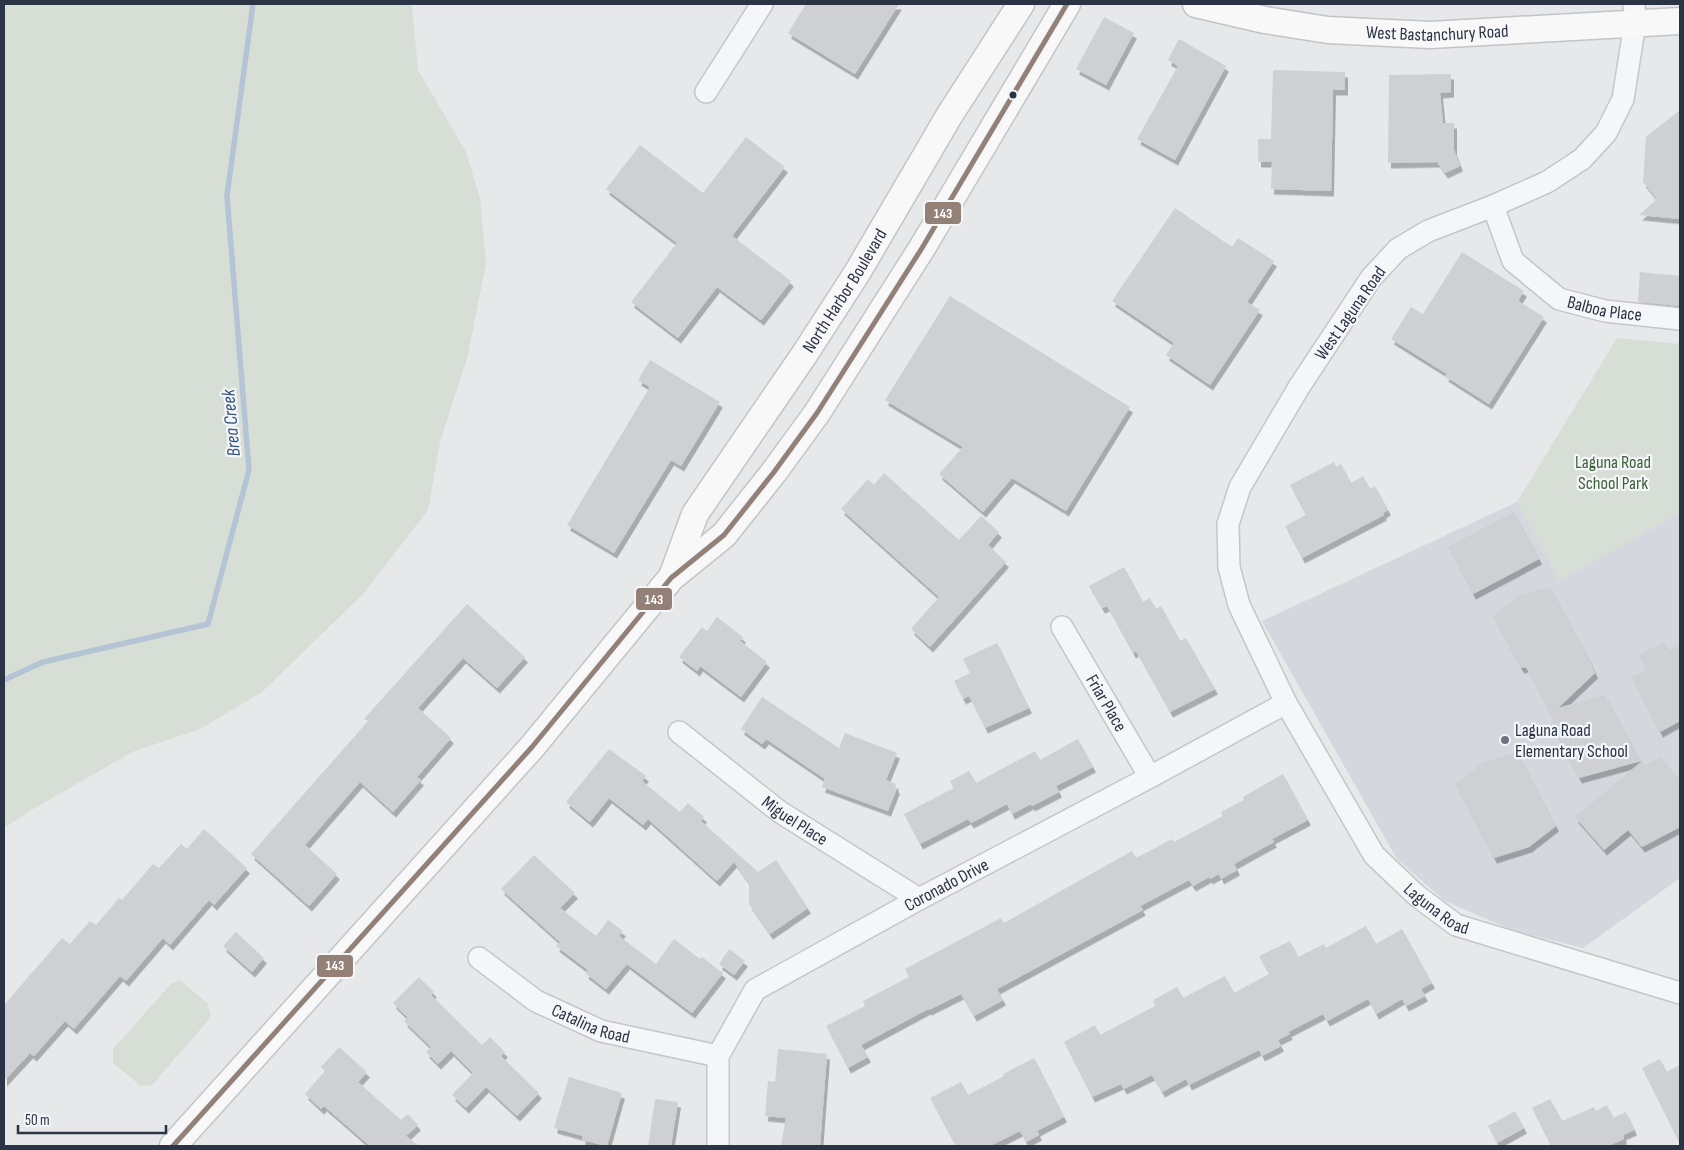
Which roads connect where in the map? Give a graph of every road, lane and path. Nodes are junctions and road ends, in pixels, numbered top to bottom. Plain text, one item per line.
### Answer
1 (762, 4) edge
2 (1021, 4) edge
3 (1066, 4) edge
4 (1196, 4) edge
5 (1634, 13) edge
6 (1680, 21) edge
7 (706, 92) dead end
8 (1493, 206) junction
9 (1680, 319) edge
10 (671, 578) junction
11 (1062, 627) dead end
12 (1286, 703) junction
13 (679, 732) dead end
14 (1150, 777) junction
15 (919, 898) junction
16 (479, 958) dead end
17 (1680, 993) edge
18 (718, 1056) junction
19 (172, 1146) edge
20 (718, 1146) edge

1 - 7 street
2 - 10 main road, North Harbor Boulevard
3 - 10 main road, North Harbor Boulevard
4 - 5 main road, West Bastanchury Road
5 - 6 main road, West Bastanchury Road
5 - 8 street, West Laguna Road
8 - 9 street, Balboa Place
8 - 12 street, West Laguna Road
10 - 19 main road, North Harbor Boulevard
11 - 14 street, Friar Place
12 - 14 street, Coronado Drive
12 - 17 street, Laguna Road
13 - 15 street, Miguel Place
14 - 15 street, Coronado Drive
15 - 18 street, Coronado Drive
16 - 18 street, Catalina Road
18 - 20 street, Coronado Drive

